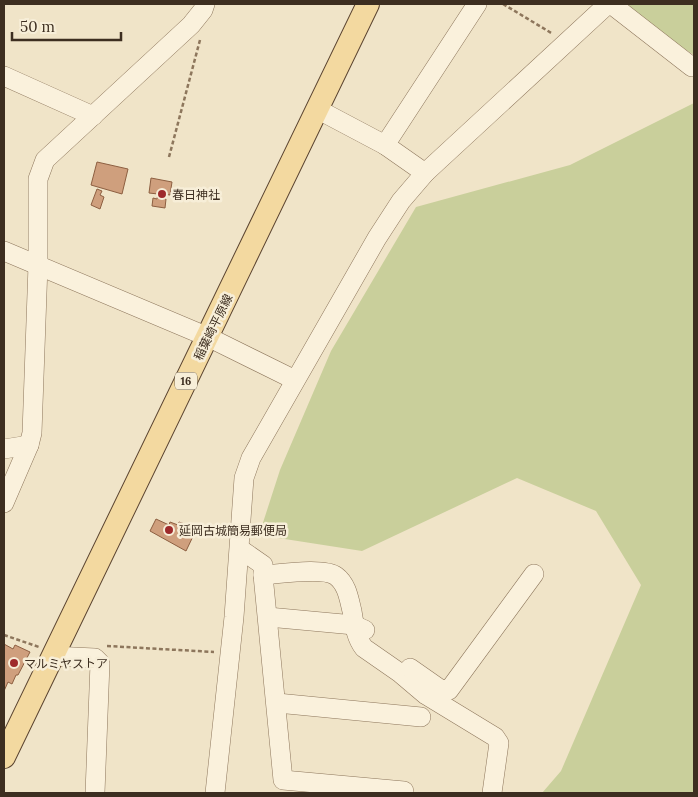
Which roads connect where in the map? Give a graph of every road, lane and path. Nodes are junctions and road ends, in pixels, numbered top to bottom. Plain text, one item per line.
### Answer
1 (368, 4) edge
2 (477, 4) edge
3 (503, 4) edge
4 (610, 4) edge
5 (198, 6) edge
6 (567, 42) junction
7 (692, 67) dead end
8 (4, 76) edge
9 (317, 109) junction
10 (92, 116) junction
11 (385, 145) junction
12 (170, 157) dead end
13 (425, 173) junction
14 (4, 251) edge
15 (38, 265) junction
16 (208, 337) junction
17 (295, 380) junction
18 (29, 444) junction
19 (4, 449) edge
20 (4, 503) edge
21 (240, 549) junction
22 (534, 574) dead end
23 (263, 575) junction
24 (268, 617) junction
25 (354, 625) junction
26 (4, 635) edge
27 (106, 646) dead end
28 (230, 653) junction
29 (53, 654) junction
30 (277, 704) junction
31 (420, 717) dead end
32 (4, 758) edge
33 (95, 793) edge
34 (215, 793) edge
35 (404, 793) edge
36 (492, 793) edge

1 - 9 main road, 稲葉崎平原線 / 16
2 - 11 street
3 - 6 path
4 - 6 street
4 - 7 street
5 - 10 street
5 - 12 path
6 - 13 street
8 - 10 street
9 - 11 street
9 - 16 main road, 稲葉崎平原線 / 16
10 - 15 street
11 - 13 street
13 - 17 street
14 - 15 street
15 - 16 street
15 - 18 street
16 - 17 street
16 - 29 main road, 稲葉崎平原線 / 16
17 - 21 street
18 - 19 street
18 - 20 street
21 - 23 street
21 - 28 street
22 - 25 street
23 - 24 street
23 - 25 street
24 - 25 street
24 - 30 street
25 - 36 street
26 - 29 path
27 - 28 path
28 - 34 street
29 - 32 main road, 稲葉崎平原線 / 16
29 - 33 street
30 - 31 street
30 - 35 street

